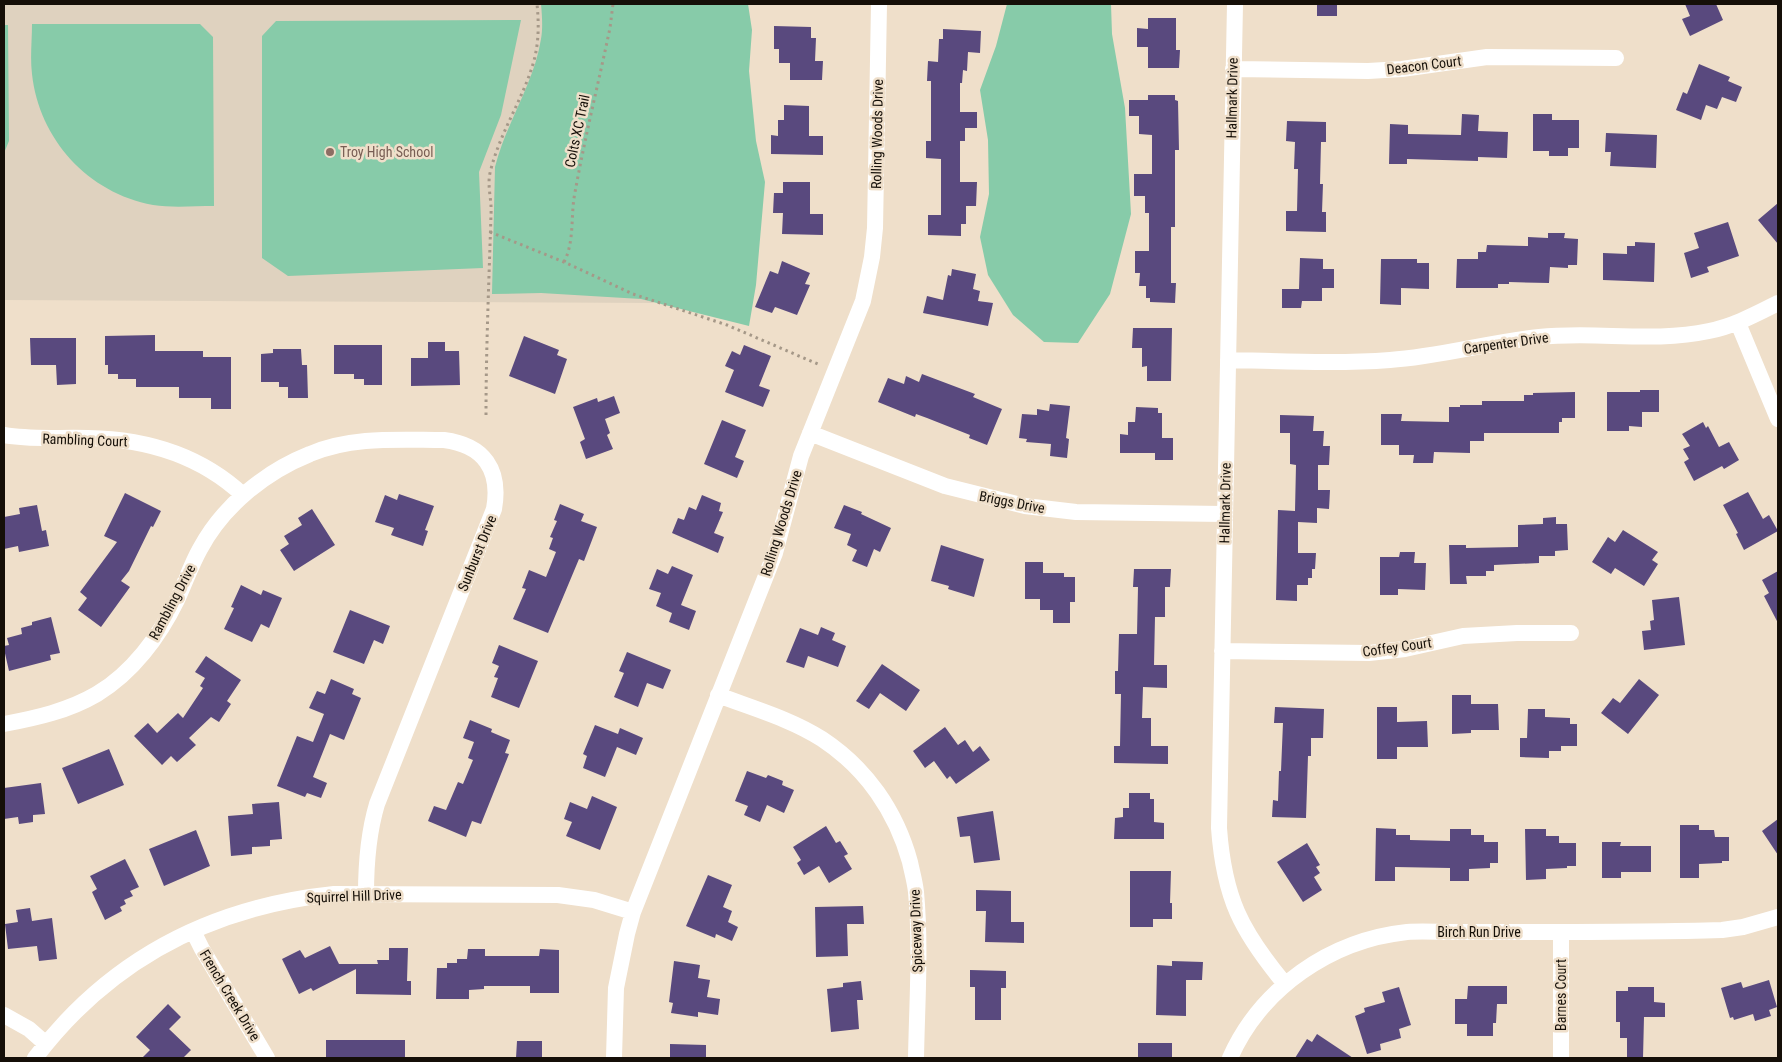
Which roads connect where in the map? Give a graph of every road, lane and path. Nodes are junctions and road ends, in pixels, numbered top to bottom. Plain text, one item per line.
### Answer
1 (537, 4) edge
2 (613, 4) edge
3 (879, 4) edge
4 (1235, 4) edge
5 (1616, 58) dead end
6 (1233, 69) junction
7 (490, 232) junction
8 (564, 262) junction
9 (1778, 302) edge
10 (1738, 323) junction
11 (1228, 360) junction
12 (825, 367) dead end
13 (486, 415) dead end
14 (1778, 418) edge
15 (810, 433) junction
16 (4, 435) edge
17 (32, 438) junction
18 (4, 448) edge
19 (243, 495) junction
20 (1224, 514) junction
21 (1571, 633) dead end
22 (1222, 651) junction
23 (718, 695) junction
24 (4, 724) edge
25 (366, 894) junction
26 (633, 912) junction
27 (1778, 917) edge
28 (193, 931) junction
29 (1561, 932) junction
30 (1285, 984) junction
31 (4, 1015) edge
32 (46, 1044) junction
33 (35, 1058) edge
34 (267, 1058) edge
35 (614, 1058) edge
36 (916, 1058) edge
37 (1230, 1058) edge
38 (1561, 1058) edge

1 - 7 path
2 - 8 path, Colts XC Trail
3 - 15 street, Rolling Woods Drive
4 - 6 street, Hallmark Drive
5 - 6 street, Deacon Court
6 - 11 street, Hallmark Drive
7 - 8 path
7 - 13 path
8 - 12 path
9 - 10 street, Carpenter Drive
10 - 11 street, Carpenter Drive
10 - 14 street
11 - 20 street, Hallmark Drive
15 - 20 street, Briggs Drive
15 - 23 street, Rolling Woods Drive
16 - 17 street, Rambling Court
17 - 18 street, Rambling Court
17 - 19 street, Rambling Court
19 - 24 street, Rambling Drive
19 - 25 street, Sunburst Drive
20 - 22 street, Hallmark Drive
21 - 22 street, Coffey Court
22 - 30 street, Hallmark Drive
23 - 26 street, Rolling Woods Drive
23 - 36 street, Spiceway Drive
25 - 26 street, Squirrel Hill Drive
25 - 28 street, Squirrel Hill Drive
26 - 35 street, Rolling Woods Drive
27 - 29 street, Birch Run Drive
28 - 32 street, Squirrel Hill Drive
28 - 34 street, French Creek Drive
29 - 30 street, Birch Run Drive
29 - 38 street, Barnes Court
30 - 37 street, Birch Run Drive
31 - 32 street
32 - 33 street, Squirrel Hill Drive

